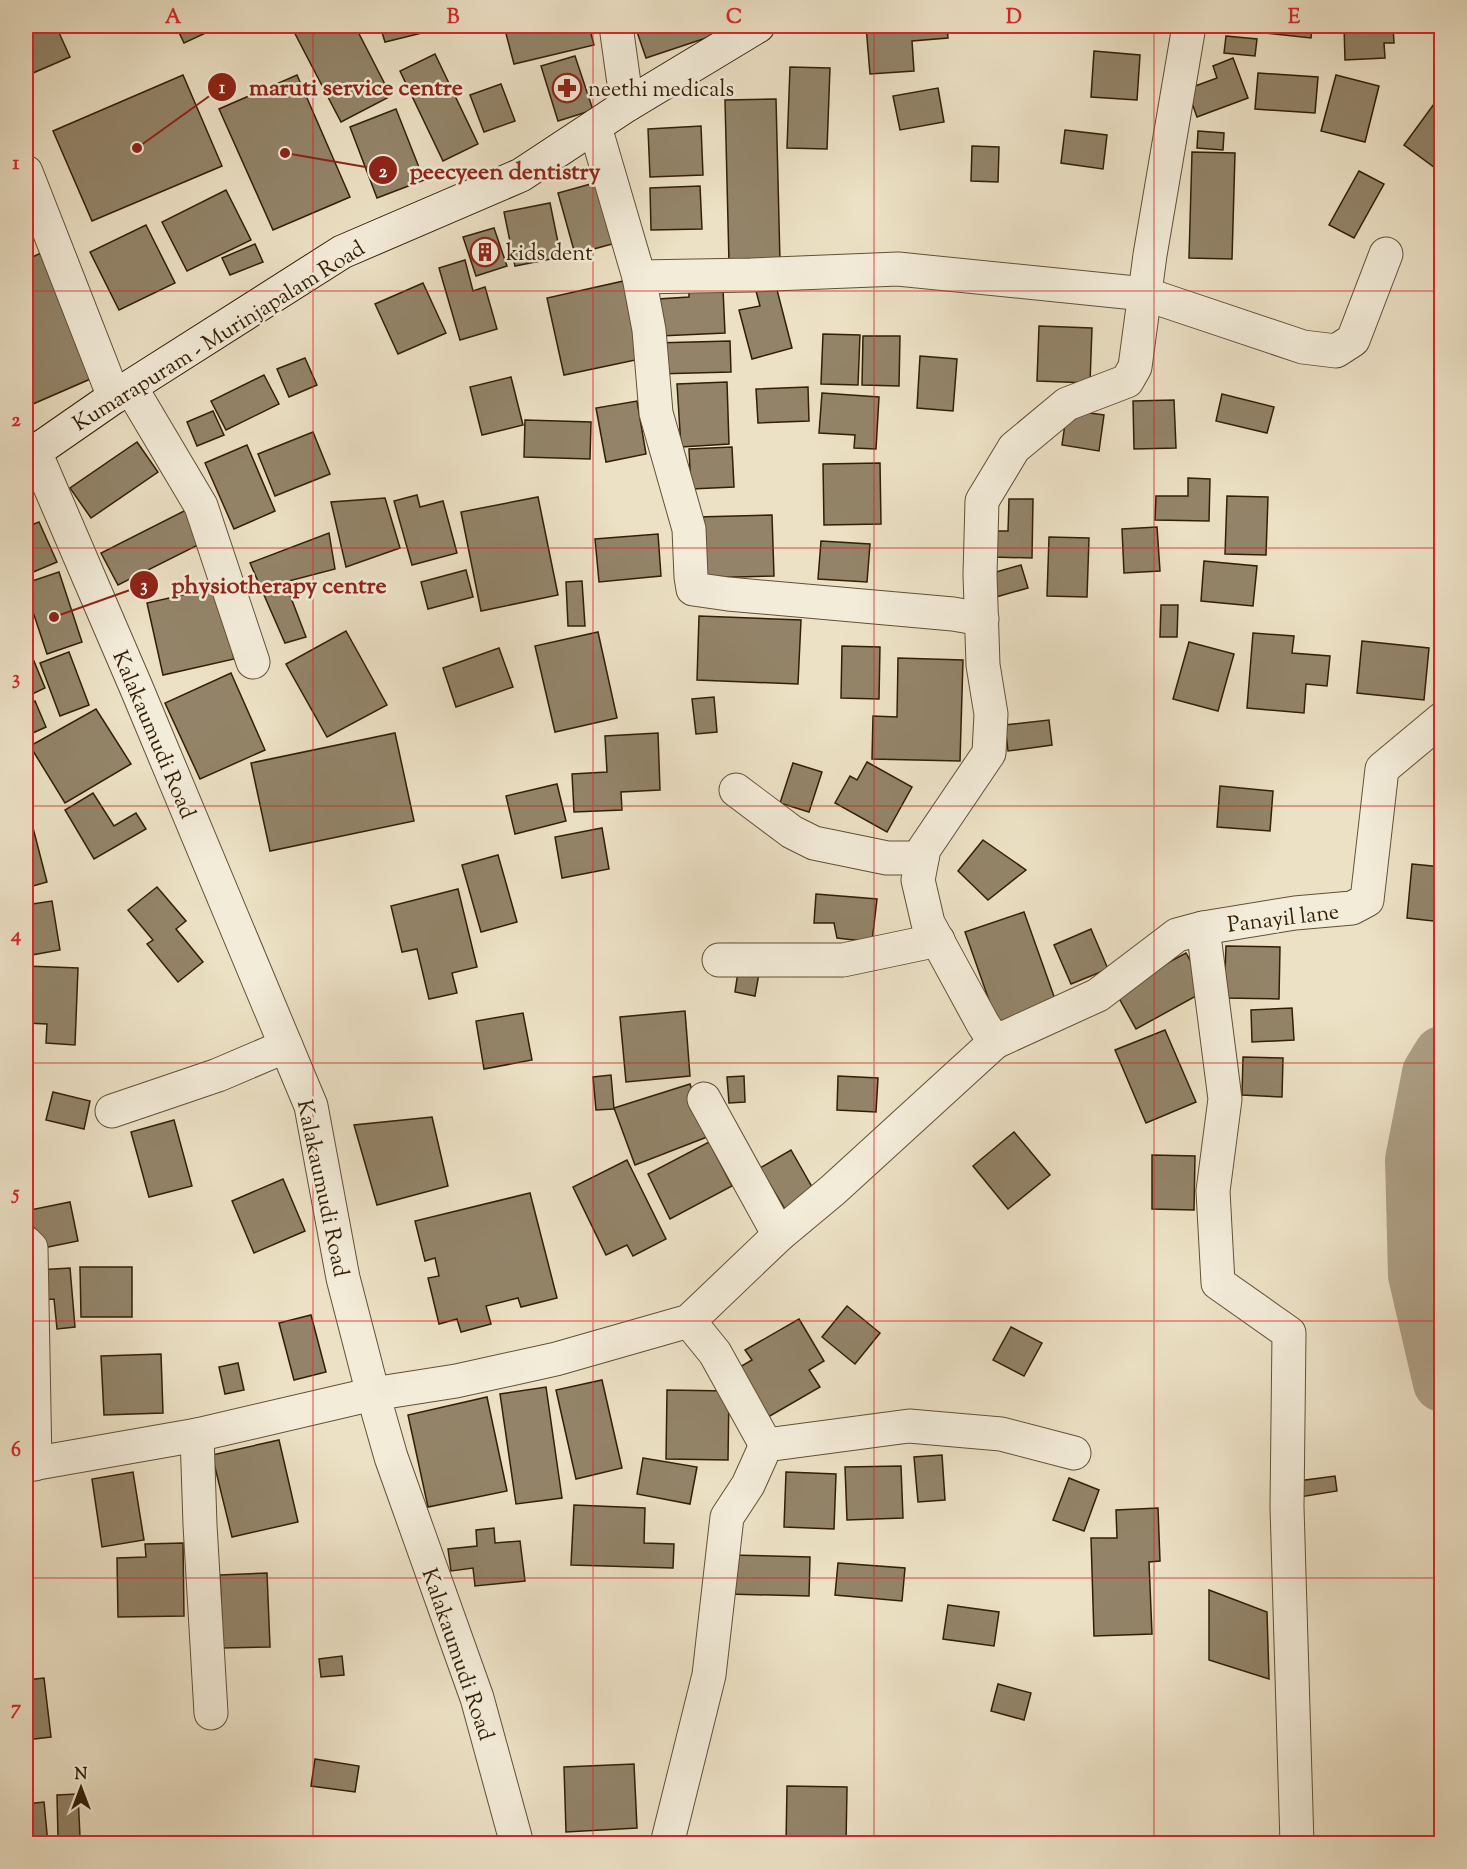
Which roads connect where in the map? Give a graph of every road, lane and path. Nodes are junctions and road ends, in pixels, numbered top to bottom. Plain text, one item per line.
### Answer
1 (616, 26) edge
2 (758, 26) edge
3 (1188, 26) edge
4 (627, 105) junction
5 (595, 127) junction
6 (26, 172) edge
7 (35, 227) edge
8 (1386, 254) dead end
9 (639, 277) junction
10 (1145, 294) junction
11 (122, 392) junction
12 (30, 455) edge
13 (982, 619) junction
14 (253, 662) dead end
15 (1442, 719) edge
16 (736, 790) dead end
17 (922, 858) junction
18 (1203, 928) junction
19 (938, 940) junction
20 (719, 960) dead end
21 (994, 1042) junction
22 (286, 1046) junction
23 (704, 1099) dead end
24 (112, 1111) dead end
25 (779, 1235) junction
26 (26, 1243) edge
27 (689, 1321) junction
28 (373, 1394) junction
29 (197, 1435) junction
30 (766, 1445) junction
31 (1074, 1453) dead end
32 (30, 1465) edge
33 (211, 1713) dead end
34 (517, 1844) edge
35 (667, 1844) edge
36 (1298, 1844) edge

1 - 4 street
2 - 4 street, Kumarapuram - Murinjapalam Road
3 - 10 street
4 - 5 street, Kumarapuram - Murinjapalam Road
5 - 9 street
5 - 11 street, Kumarapuram - Murinjapalam Road
6 - 7 street
7 - 11 street
8 - 10 street
9 - 10 street
9 - 13 street
10 - 13 street
11 - 12 street, Kumarapuram - Murinjapalam Road
11 - 14 street
12 - 22 street, Kalakaumudi Road
13 - 17 street
15 - 18 street, Panayil lane
16 - 17 street
17 - 19 street
18 - 21 street
18 - 36 street
19 - 20 street
19 - 21 street
21 - 25 street
22 - 24 street
22 - 28 street, Kalakaumudi Road
23 - 25 street
25 - 27 street
26 - 32 street
27 - 28 street
27 - 30 street
28 - 29 street
28 - 34 street, Kalakaumudi Road
29 - 32 street
29 - 33 street
30 - 31 street
30 - 35 street

